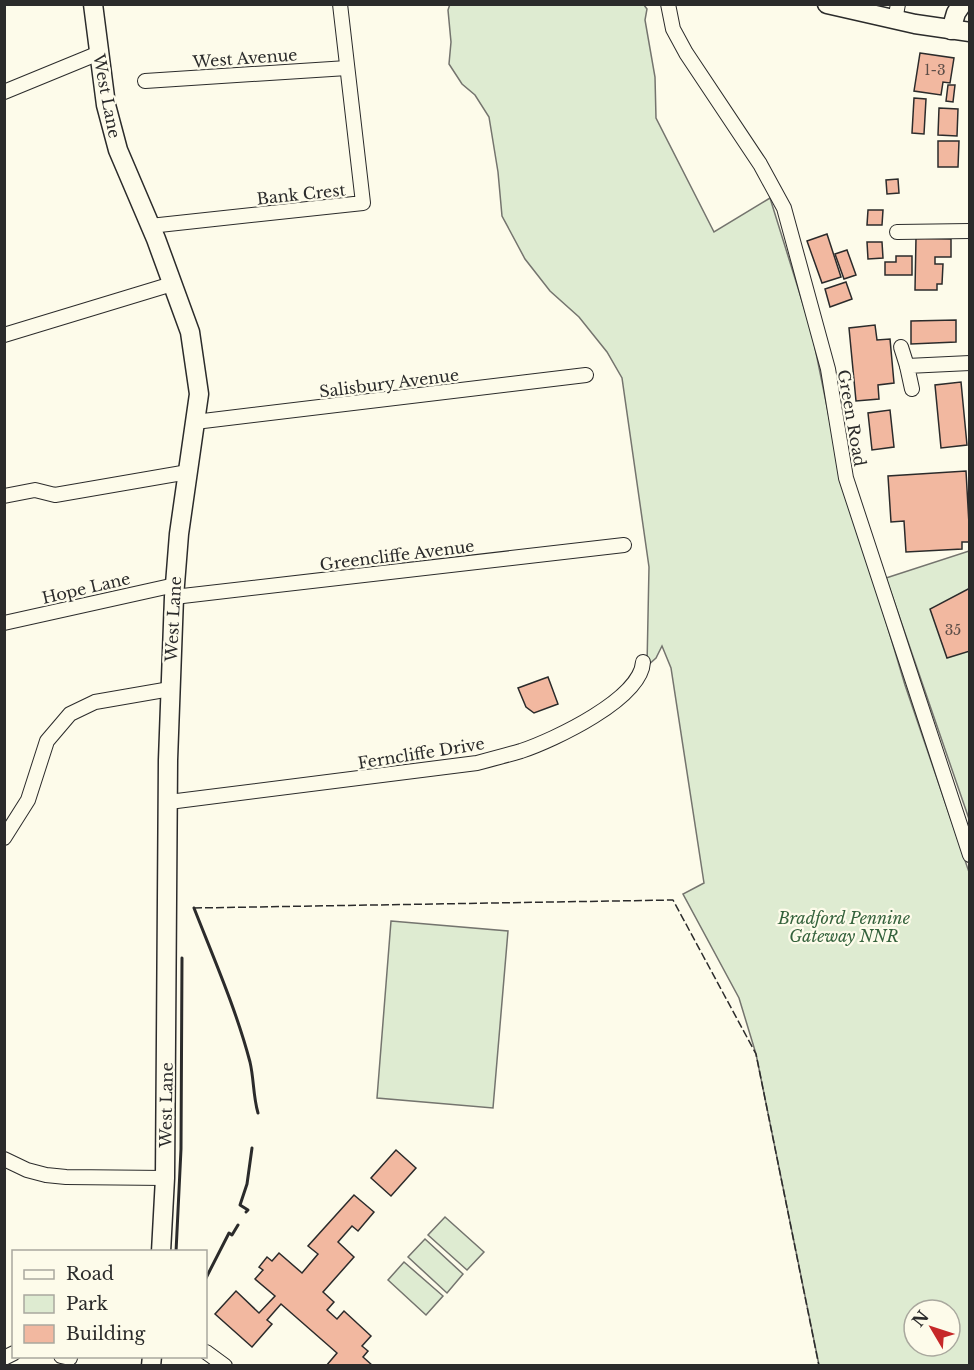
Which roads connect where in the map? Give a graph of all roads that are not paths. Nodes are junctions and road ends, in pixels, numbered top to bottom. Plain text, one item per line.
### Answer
1 (93, 4) edge
2 (340, 4) edge
3 (668, 4) edge
4 (827, 4) edge
5 (962, 4) edge
6 (897, 12) edge
7 (960, 31) edge
8 (99, 53) junction
9 (347, 68) junction
10 (146, 81) dead end
11 (4, 92) edge
12 (150, 226) junction
13 (897, 231) dead end
14 (969, 231) edge
15 (172, 284) junction
16 (4, 334) edge
17 (901, 347) dead end
18 (969, 363) edge
19 (907, 366) junction
20 (586, 375) dead end
21 (912, 389) dead end
22 (195, 422) junction
23 (188, 472) junction
24 (4, 496) edge
25 (624, 545) dead end
26 (174, 591) junction
27 (4, 623) edge
28 (643, 663) dead end
29 (170, 689) junction
30 (169, 802) junction
31 (4, 838) edge
32 (969, 855) edge
33 (4, 1159) edge
34 (165, 1178) junction
35 (160, 1250) edge
36 (207, 1353) edge
37 (225, 1365) edge

1 - 8 street, West Lane
2 - 9 street, Bank Crest
3 - 32 street, Green Road
4 - 6 street
5 - 7 street
6 - 7 street
8 - 11 street
8 - 12 street, West Lane
9 - 10 street, West Avenue
9 - 12 street, Bank Crest
12 - 15 street, West Lane
13 - 14 street
15 - 16 street
15 - 22 street, West Lane
17 - 19 street
18 - 19 street
19 - 21 street
20 - 22 street, Salisbury Avenue
22 - 23 street, West Lane
23 - 24 street
23 - 26 street, West Lane
25 - 26 street, Greencliffe Avenue
26 - 27 street, Hope Lane
26 - 29 street, West Lane
28 - 30 street, Ferncliffe Drive
29 - 30 street, West Lane
29 - 31 street
30 - 34 street, West Lane
33 - 34 street
34 - 35 street, West Lane
36 - 37 street

